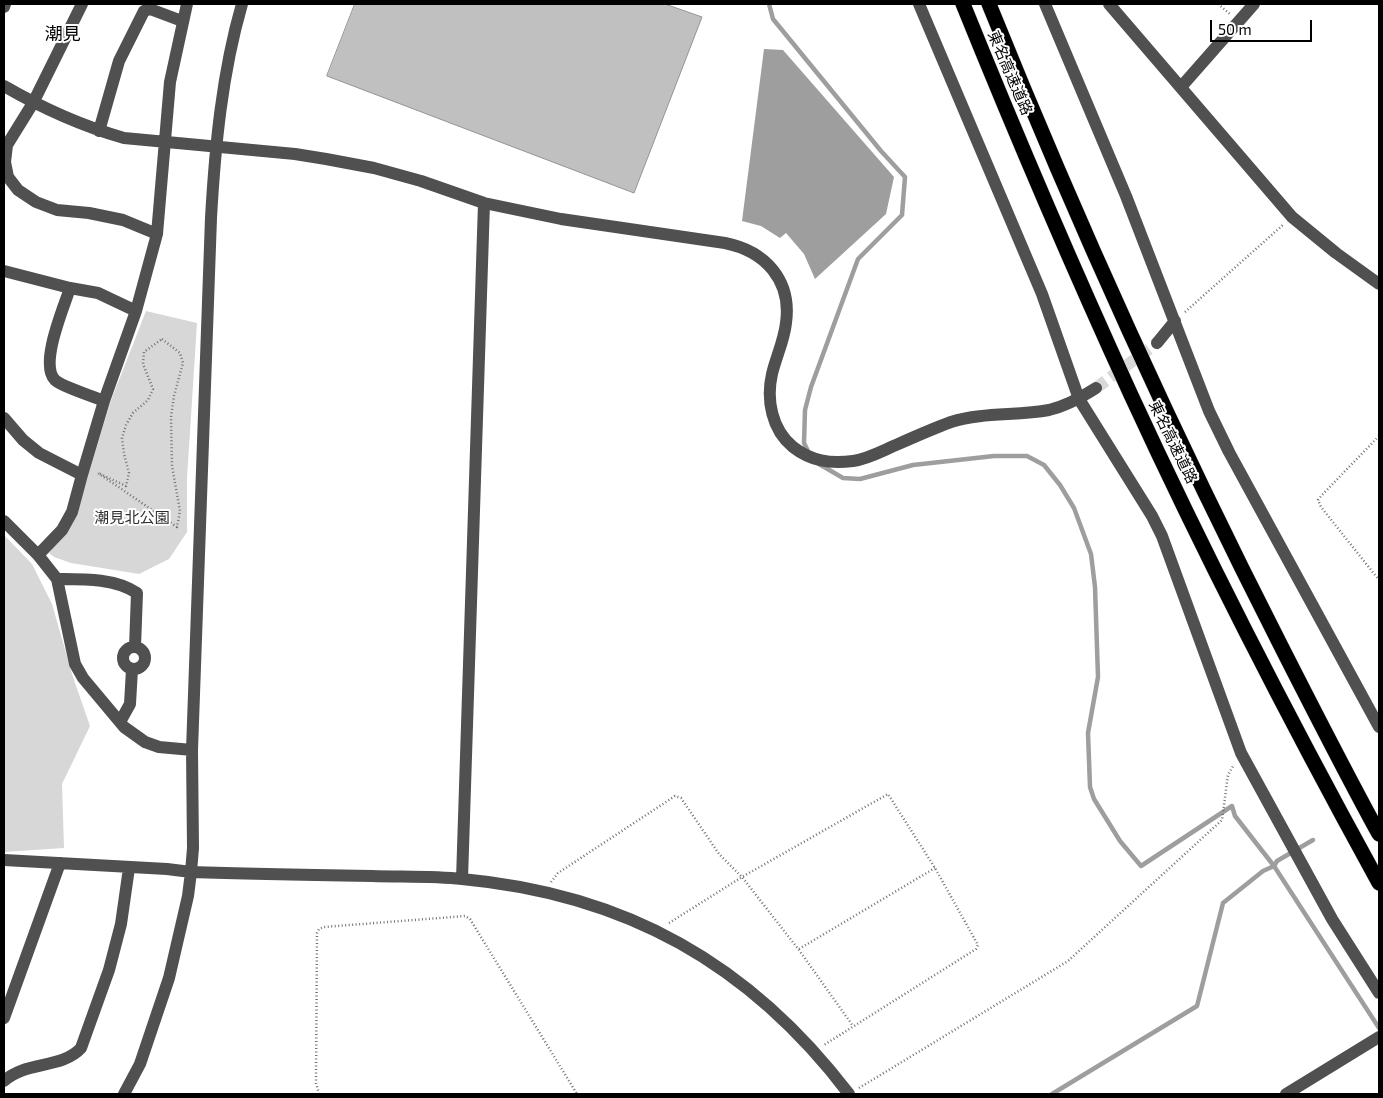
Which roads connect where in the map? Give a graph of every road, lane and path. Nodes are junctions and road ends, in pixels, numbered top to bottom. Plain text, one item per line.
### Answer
1 (82, 4) edge
2 (187, 4) edge
3 (242, 4) edge
4 (919, 4) edge
5 (963, 4) edge
6 (989, 4) edge
7 (1045, 4) edge
8 (1109, 4) edge
9 (1254, 4) edge
10 (182, 21) junction
11 (4, 86) edge
12 (1180, 87) junction
13 (33, 103) junction
14 (99, 132) junction
15 (164, 143) junction
16 (215, 146) junction
17 (484, 203) junction
18 (1292, 217) junction
19 (157, 234) junction
20 (4, 274) edge
21 (1379, 284) edge
22 (70, 288) junction
23 (136, 311) junction
24 (1175, 321) junction
25 (1157, 343) tunnel mouth
26 (1096, 388) tunnel mouth
27 (1079, 399) junction
28 (104, 400) junction
29 (4, 418) edge
30 (1379, 436) edge
31 (82, 475) junction
32 (4, 522) edge
33 (177, 527) joint
34 (38, 555) junction
35 (57, 579) junction
36 (1379, 580) edge
37 (120, 722) junction
38 (1379, 726) edge
39 (192, 750) junction
40 (1241, 753) junction
41 (1379, 834) edge
42 (4, 860) edge
43 (60, 863) junction
44 (128, 868) junction
45 (935, 868) junction
46 (191, 872) junction
47 (742, 877) junction
48 (462, 878) junction
49 (1379, 883) edge
50 (543, 892) junction
51 (657, 931) junction
52 (799, 950) junction
53 (1379, 993) edge
54 (4, 1018) edge
55 (853, 1026) junction
56 (1379, 1037) edge
57 (815, 1051) junction
58 (4, 1081) edge
59 (853, 1092) edge
60 (124, 1094) edge
61 (319, 1094) edge
62 (577, 1094) edge
63 (1286, 1094) edge

1 - 13 street
2 - 10 street
3 - 16 street
4 - 27 street
5 - 49 highway, 東名高速道路
6 - 41 highway, 東名高速道路
7 - 24 street
8 - 12 street
9 - 12 street
10 - 14 street
10 - 15 street
11 - 13 street
12 - 18 street
13 - 14 street
13 - 19 street
14 - 15 street
15 - 16 street
15 - 19 street
16 - 17 street
16 - 39 street
17 - 27 street
17 - 48 street
18 - 21 street
18 - 24 path
19 - 23 street
20 - 22 street
22 - 23 street
22 - 28 street
23 - 28 street
24 - 25 street
24 - 38 street
26 - 27 street
27 - 40 street
28 - 31 street
29 - 31 street
30 - 36 path
31 - 34 street
32 - 34 street
33 - 33 path
34 - 35 street
35 - 37 street
35 - 37 street
37 - 39 street
39 - 46 street
40 - 53 street
40 - 59 path
42 - 43 street
43 - 44 street
43 - 54 street
44 - 46 street
44 - 58 street
45 - 47 path
45 - 52 path
45 - 55 path
46 - 48 street
46 - 60 street
47 - 50 path
47 - 51 path
47 - 52 path
48 - 50 street
50 - 51 street
51 - 57 street
52 - 55 path
55 - 57 path
56 - 63 street
57 - 59 street
61 - 62 path

